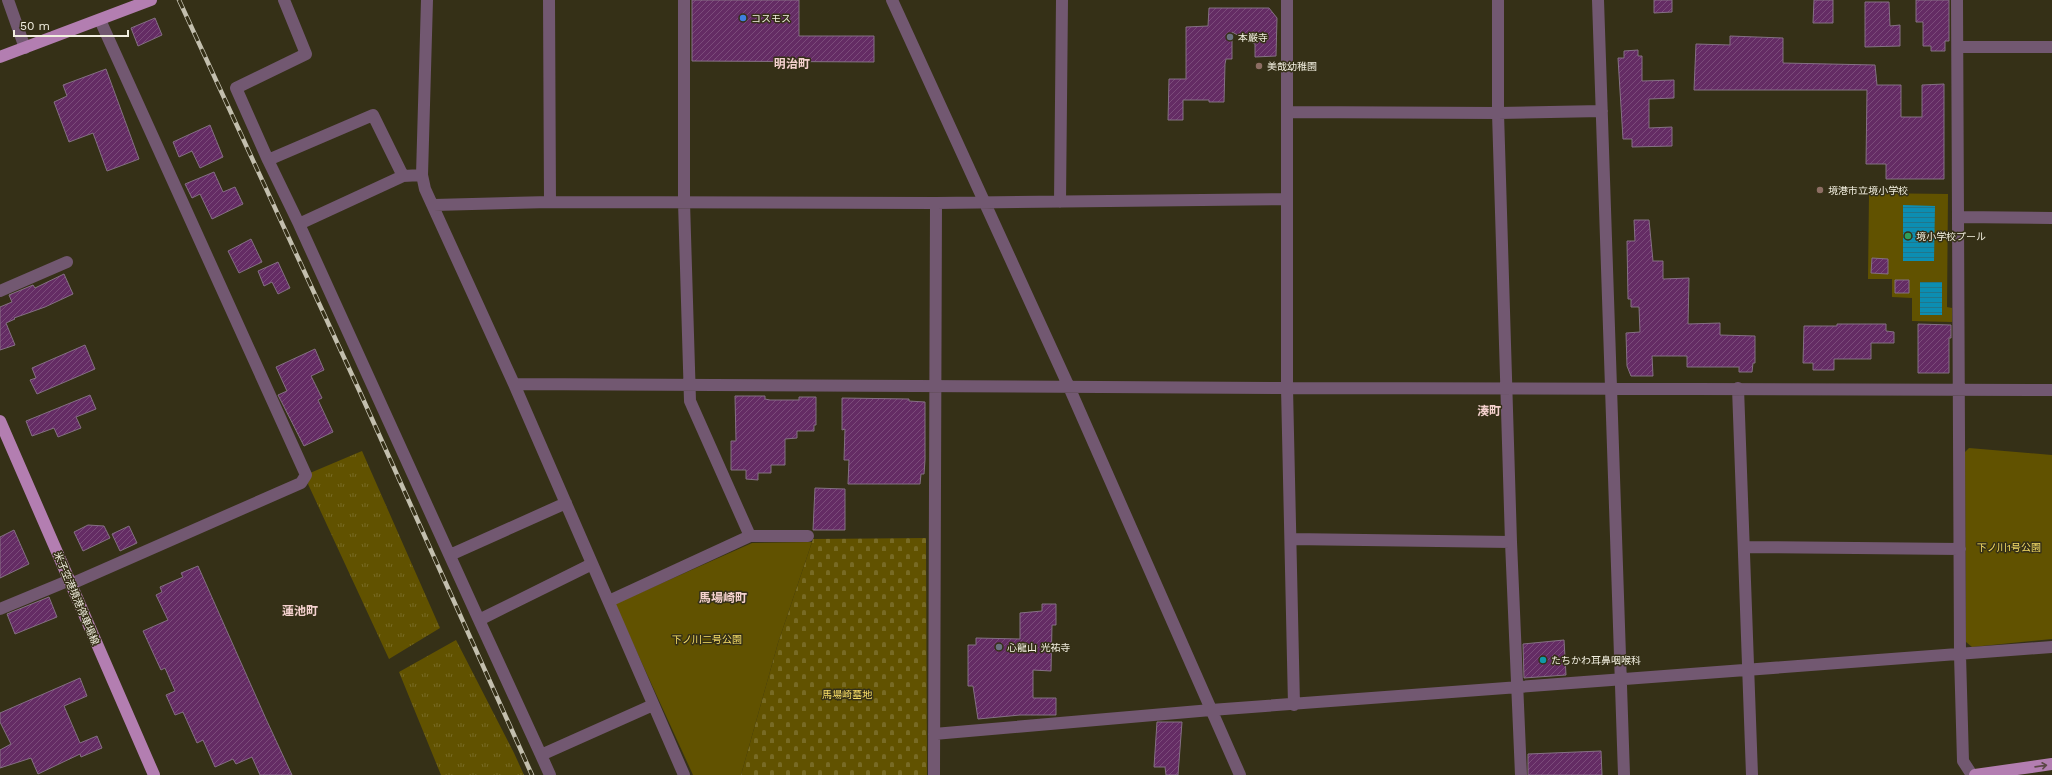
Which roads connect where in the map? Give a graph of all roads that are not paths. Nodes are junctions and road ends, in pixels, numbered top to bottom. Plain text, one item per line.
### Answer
1 (8, 0) edge
2 (151, 0) edge
3 (284, 0) edge
4 (427, 0) edge
5 (549, 0) edge
6 (684, 0) edge
7 (892, 0) edge
8 (1062, 0) edge
9 (1287, 0) edge
10 (1498, 0) edge
11 (1598, 0) edge
12 (1958, 0) edge
13 (100, 20) junction
14 (2052, 46) edge
15 (1958, 47) junction
16 (25, 48) junction
17 (0, 57) edge
18 (1602, 111) junction
19 (1288, 112) junction
20 (1498, 113) junction
21 (268, 160) junction
22 (422, 175) junction
23 (403, 176) junction
24 (1287, 199) junction
25 (550, 202) junction
26 (684, 202) junction
27 (984, 202) junction
28 (1060, 202) junction
29 (936, 203) junction
30 (434, 205) junction
31 (1958, 217) junction
32 (2052, 218) edge
33 (299, 224) junction
34 (67, 262) dead end
35 (0, 291) edge
36 (514, 384) junction
37 (689, 385) junction
38 (935, 385) junction
39 (1069, 387) junction
40 (1287, 388) junction
41 (1506, 388) junction
42 (1611, 388) junction
43 (1738, 388) junction
44 (1960, 388) junction
45 (2052, 390) edge
46 (0, 420) edge
47 (566, 503) junction
48 (750, 536) junction
49 (808, 536) dead end
50 (1291, 539) junction
51 (1511, 542) junction
52 (1745, 548) junction
53 (1960, 549) junction
54 (450, 555) junction
55 (592, 564) junction
56 (70, 582) junction
57 (609, 601) junction
58 (0, 609) edge
59 (479, 620) junction
60 (2052, 647) edge
61 (1960, 655) junction
62 (1749, 670) junction
63 (1621, 680) junction
64 (1517, 688) junction
65 (653, 705) junction
66 (1294, 705) junction
67 (1211, 710) junction
68 (934, 734) junction
69 (541, 755) junction
70 (2052, 764) edge
71 (154, 775) edge
72 (550, 775) edge
73 (684, 775) edge
74 (934, 775) edge
75 (1240, 775) edge
76 (1521, 775) edge
77 (1624, 775) edge
78 (1752, 775) edge
79 (1973, 775) edge

1 - 16 street
2 - 13 main road
3 - 21 street
4 - 22 street
5 - 25 street
6 - 26 street
7 - 27 street
8 - 28 street
9 - 19 street
10 - 20 street
11 - 18 street
12 - 15 street
13 - 16 main road
13 - 56 street
14 - 15 street
15 - 31 street
16 - 17 main road
18 - 20 street
18 - 42 street
19 - 20 street
19 - 24 street
20 - 41 street
21 - 23 street
21 - 33 street
22 - 23 street
22 - 30 street
23 - 33 street
24 - 28 street
24 - 40 street
25 - 26 street
25 - 30 street
26 - 29 street
26 - 37 street
27 - 28 street
27 - 29 street
27 - 39 street
29 - 38 street
30 - 36 street
31 - 32 street
31 - 44 street
33 - 54 street
34 - 35 street
36 - 37 street
36 - 47 street
37 - 38 street
37 - 48 street
38 - 39 street
38 - 68 street
39 - 40 street
39 - 67 street
40 - 41 street
40 - 50 street
41 - 42 street
41 - 51 street
42 - 43 street
42 - 63 street
43 - 44 street
43 - 52 street
44 - 45 street
44 - 53 street
46 - 56 main road, 米子空港境港停車場線
47 - 54 street
47 - 55 street
48 - 49 street
48 - 57 street
50 - 51 street
50 - 66 street
51 - 64 street
52 - 53 street
52 - 62 street
53 - 61 street
54 - 59 street
55 - 57 street
55 - 59 street
56 - 58 street
56 - 71 main road, 米子空港境港停車場線
57 - 65 street
59 - 69 street
60 - 61 street
61 - 62 street
61 - 79 street
62 - 63 street
62 - 78 street
63 - 64 street
63 - 77 street
64 - 66 street
64 - 76 street
65 - 69 street
65 - 73 street
66 - 67 street
67 - 68 street
67 - 75 street
68 - 74 street
69 - 72 street
79 -> 70 main road

